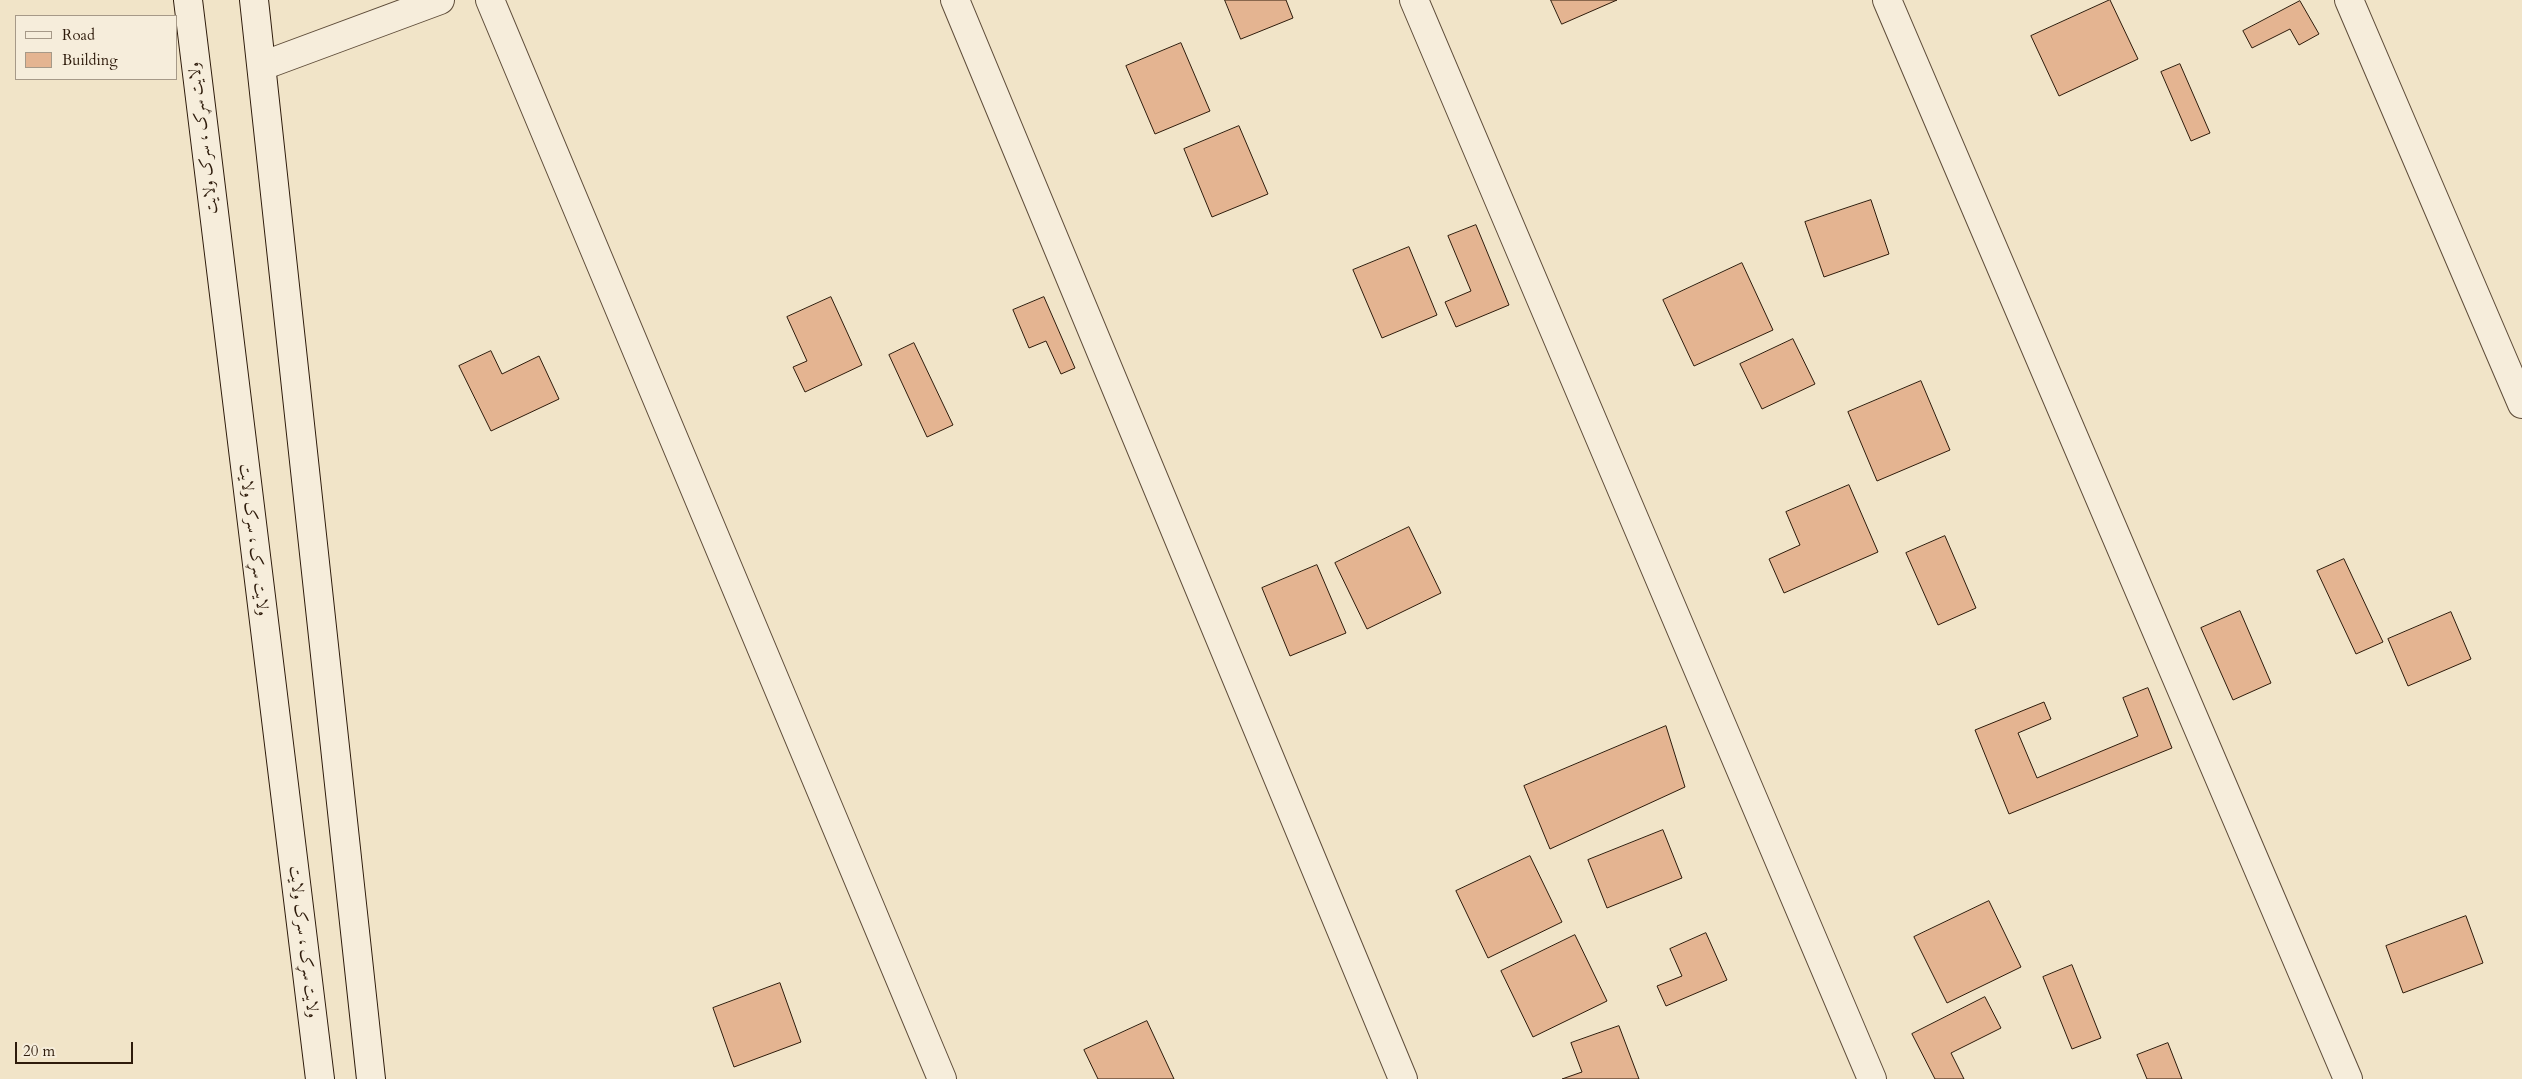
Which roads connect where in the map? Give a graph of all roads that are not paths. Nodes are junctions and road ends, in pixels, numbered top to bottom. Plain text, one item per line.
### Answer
1 (188, 0) edge
2 (254, 0) edge
3 (440, 0) edge
4 (490, 0) edge
5 (954, 0) edge
6 (1414, 0) edge
7 (1887, 0) edge
8 (2349, 0) edge
9 (262, 66) junction
10 (2522, 404) edge
11 (320, 1079) edge
12 (371, 1079) edge
13 (942, 1079) edge
14 (1403, 1079) edge
15 (1872, 1079) edge
16 (2348, 1079) edge

1 - 11 street, ولایت سړک ، سرک ولایت
2 - 9 street
3 - 9 street
4 - 13 street
5 - 14 street
6 - 15 street
7 - 16 street
8 - 10 street
9 - 12 street

